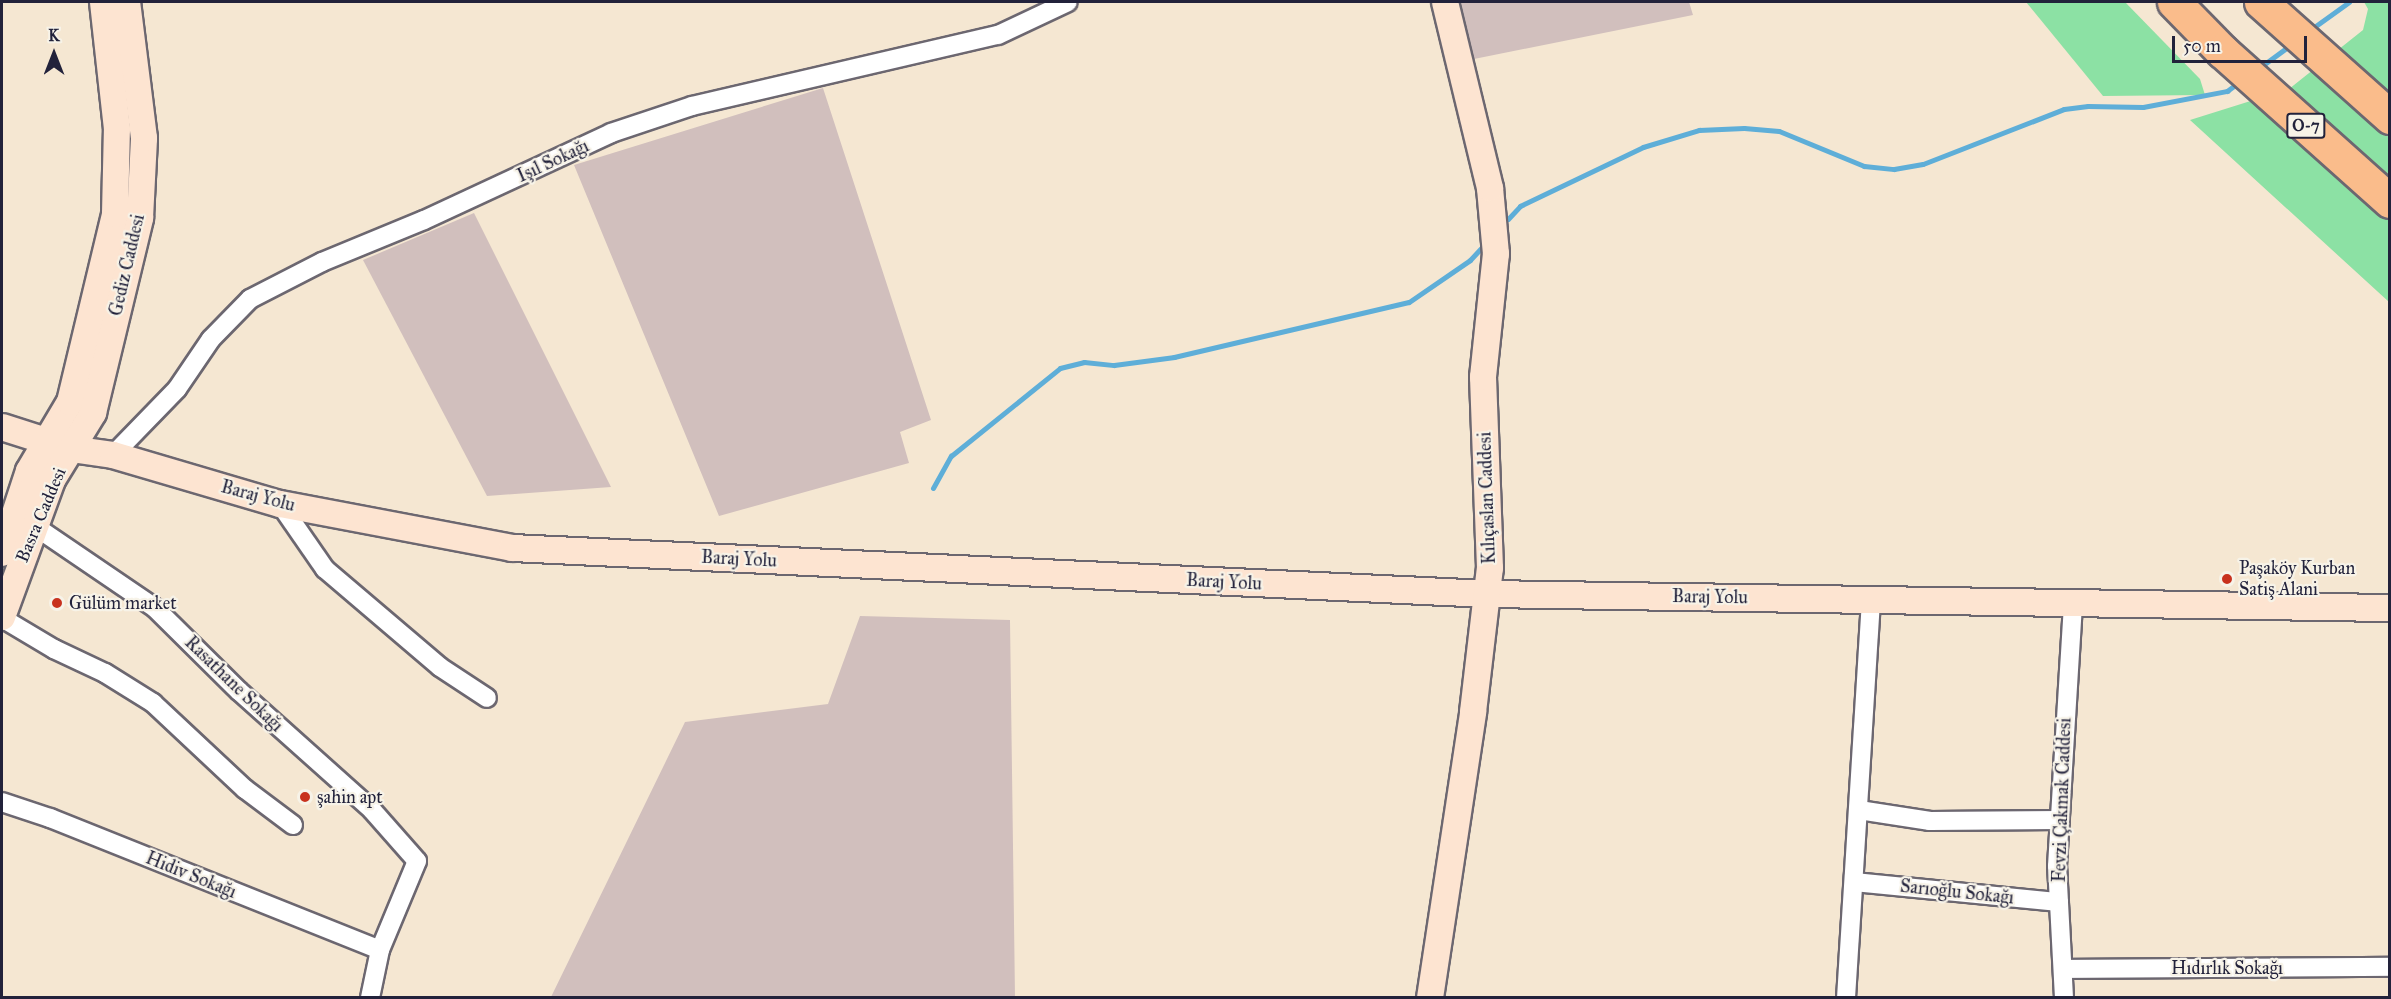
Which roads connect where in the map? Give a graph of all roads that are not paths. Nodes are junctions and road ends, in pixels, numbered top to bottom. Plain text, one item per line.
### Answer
1 (103, 2) edge
2 (127, 2) edge
3 (1068, 2) edge
4 (1445, 2) edge
5 (2174, 2) edge
6 (2264, 4) edge
7 (2390, 117) edge
8 (2390, 201) edge
9 (2, 427) edge
10 (46, 440) junction
11 (71, 449) junction
12 (113, 455) junction
13 (280, 504) junction
14 (33, 525) junction
15 (2, 554) edge
16 (1487, 594) junction
17 (1871, 600) junction
18 (2073, 603) junction
19 (2390, 608) edge
20 (2, 617) edge
21 (487, 698) dead end
22 (2, 802) edge
23 (1859, 810) junction
24 (2059, 820) junction
25 (293, 825) dead end
26 (1854, 882) junction
27 (2059, 902) junction
28 (380, 950) junction
29 (2390, 968) edge
30 (2064, 969) junction
31 (370, 998) edge
32 (1430, 998) edge
33 (1846, 998) edge
34 (2064, 998) edge

1 - 10 street, Gediz Caddesi
2 - 11 street, Gediz Caddesi
3 - 12 street, Işıl Sokağı
4 - 16 street, Kılıçaslan Caddesi
5 - 8 highway, O-7
6 - 7 highway
9 - 10 street, Baraj Yolu
10 - 11 street, Baraj Yolu
10 - 15 street, Basra Caddesi
11 - 12 street, Baraj Yolu
11 - 14 street, Basra Caddesi
12 - 13 street, Baraj Yolu
13 - 16 street, Baraj Yolu
13 - 21 street
14 - 20 street, Basra Caddesi
14 - 28 street, Rasathane Sokağı
16 - 17 street, Baraj Yolu
16 - 32 street, Kılıçaslan Caddesi
17 - 18 street, Baraj Yolu
17 - 23 street
18 - 19 street, Baraj Yolu
18 - 24 street, Fevzi Çakmak Caddesi
20 - 25 street
22 - 28 street, Hidiv Sokağı
23 - 24 street
23 - 26 street
24 - 27 street, Fevzi Çakmak Caddesi
26 - 27 street, Sarıoğlu Sokağı
26 - 33 street
27 - 30 street, Fevzi Çakmak Caddesi
28 - 31 street
29 - 30 street, Hıdırlık Sokağı
30 - 34 street, Fevzi Çakmak Caddesi

